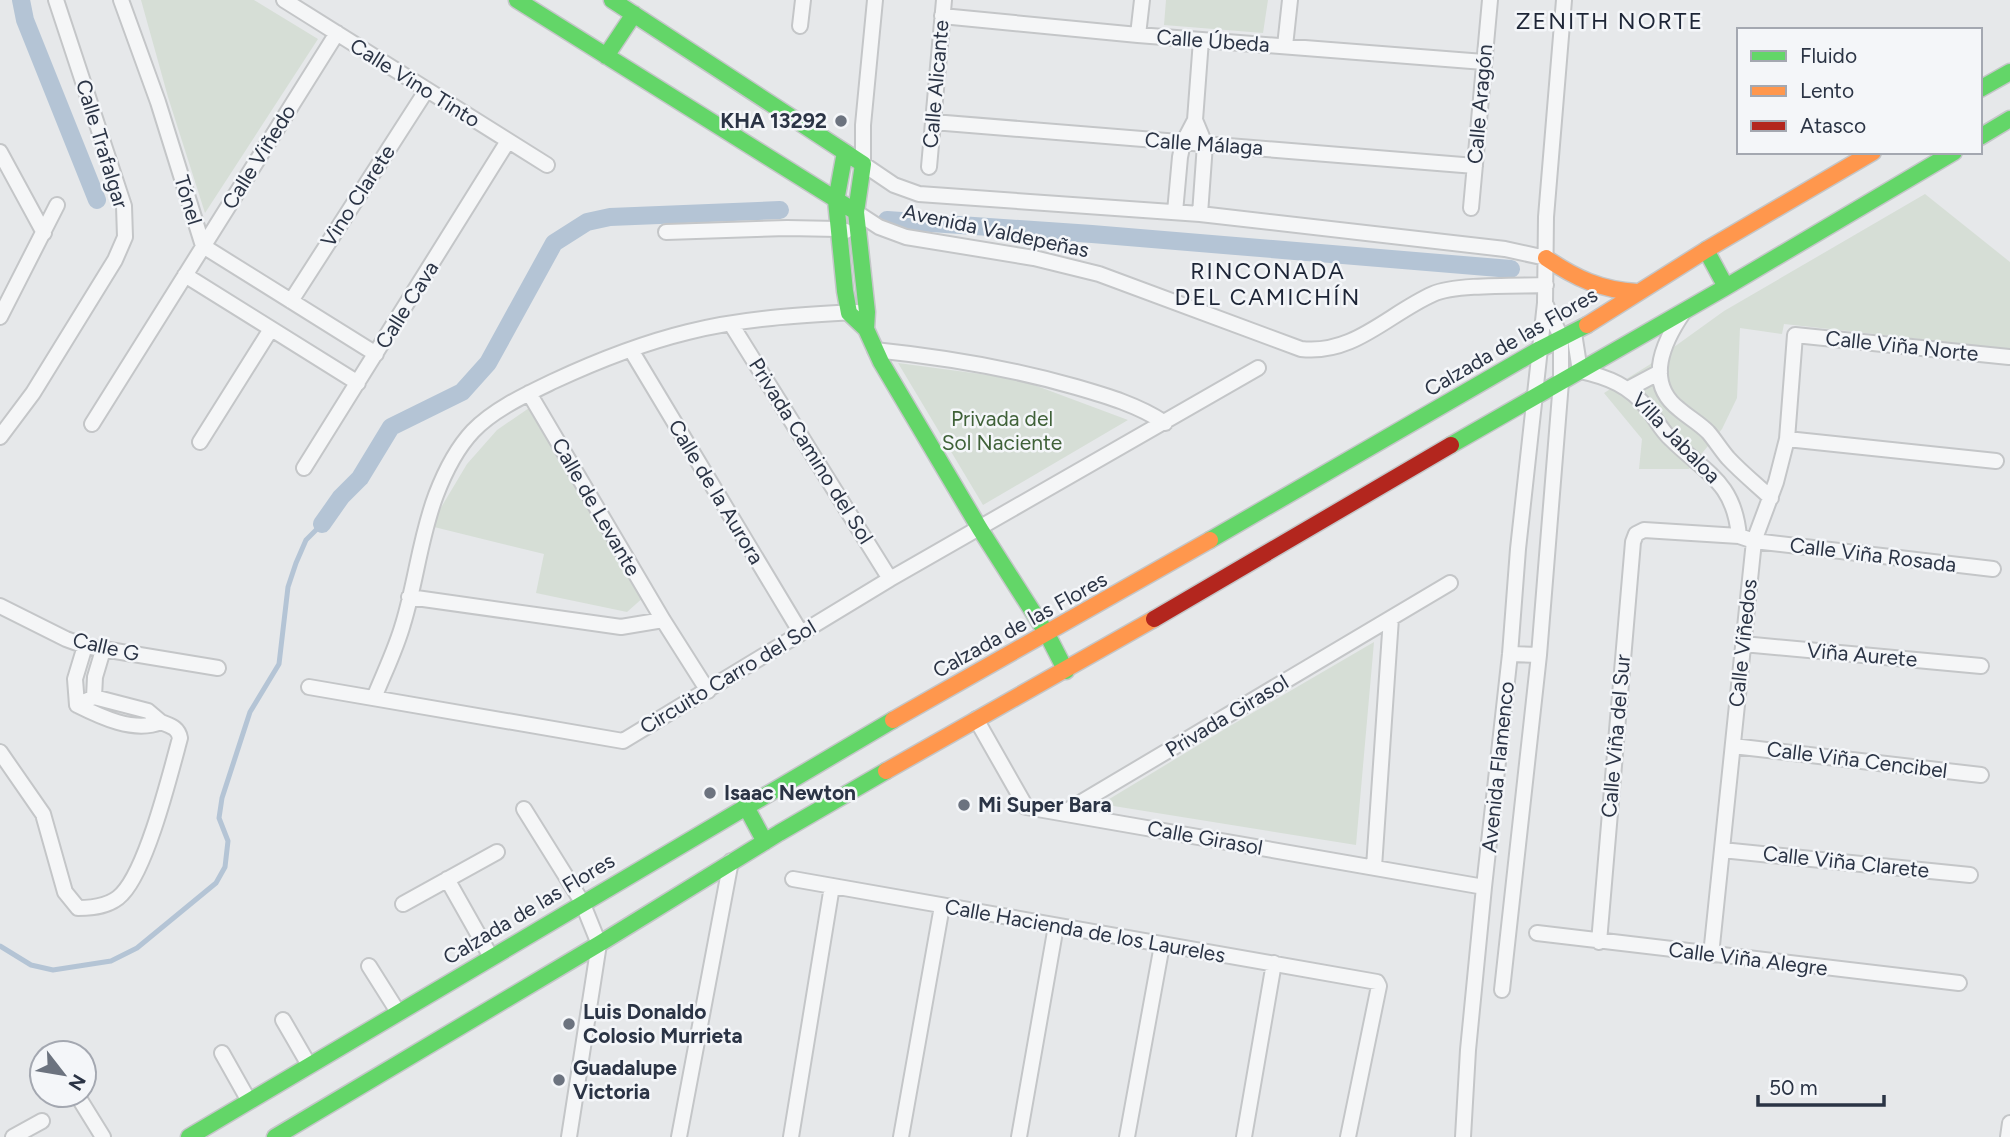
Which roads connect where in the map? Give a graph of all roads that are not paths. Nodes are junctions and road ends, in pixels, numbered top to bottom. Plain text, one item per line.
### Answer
1 (56, 0) edge
2 (121, 0) edge
3 (284, 0) edge
4 (517, 0) edge
5 (612, 0) edge
6 (803, 0) edge
7 (875, 0) edge
8 (944, 0) edge
9 (1142, 0) edge
10 (1290, 0) edge
11 (1490, 0) edge
12 (1564, 0) edge
13 (634, 14) junction
14 (942, 16) junction
15 (800, 26) dead end
16 (337, 33) junction
17 (1138, 35) junction
18 (1201, 40) junction
19 (1285, 46) junction
20 (606, 56) junction
21 (1484, 62) junction
22 (2010, 72) edge
23 (1982, 88) edge
24 (426, 91) junction
25 (2010, 119) edge
26 (1195, 120) junction
27 (933, 122) junction
28 (863, 125) junction
29 (1982, 135) edge
30 (508, 141) junction
31 (1183, 143) junction
32 (1205, 144) junction
33 (0, 152) edge
34 (845, 152) junction
35 (1870, 154) edge
36 (1951, 154) edge
37 (863, 164) junction
38 (547, 165) dead end
39 (1475, 166) junction
40 (929, 167) dead end
41 (836, 201) junction
42 (57, 205) dead end
43 (1471, 208) dead end
44 (856, 212) junction
45 (1175, 212) junction
46 (1200, 214) junction
47 (838, 229) junction
48 (666, 232) dead end
49 (44, 233) junction
50 (860, 237) junction
51 (203, 246) junction
52 (1706, 250) junction
53 (1546, 258) junction
54 (185, 275) junction
55 (1546, 285) junction
56 (1727, 287) junction
57 (1637, 292) junction
58 (291, 301) junction
59 (1545, 303) junction
60 (867, 312) junction
61 (1683, 312) junction
62 (849, 313) junction
63 (0, 317) edge
64 (731, 324) junction
65 (271, 329) junction
66 (866, 329) junction
67 (1568, 335) junction
68 (1795, 335) joint
69 (1540, 349) junction
70 (631, 350) junction
71 (875, 351) junction
72 (376, 354) junction
73 (2009, 357) edge
74 (1258, 368) dead end
75 (1580, 371) junction
76 (1660, 372) junction
77 (1562, 382) junction
78 (358, 383) junction
79 (1628, 389) junction
80 (529, 393) junction
81 (1534, 397) junction
82 (1165, 423) junction
83 (92, 424) dead end
84 (0, 438) edge
85 (1787, 439) junction
86 (200, 442) dead end
87 (1996, 461) dead end
88 (304, 468) dead end
89 (1752, 481) junction
90 (1729, 496) junction
91 (1771, 498) junction
92 (980, 529) junction
93 (1639, 531) joint
94 (1746, 538) junction
95 (1993, 569) dead end
96 (890, 579) junction
97 (1450, 583) dead end
98 (410, 597) junction
99 (0, 606) edge
100 (1391, 618) junction
101 (663, 620) junction
102 (801, 633) junction
103 (1047, 634) junction
104 (1743, 644) junction
105 (85, 646) junction
106 (103, 650) junction
107 (1510, 653) junction
108 (1539, 655) junction
109 (1981, 666) dead end
110 (218, 668) dead end
111 (1066, 671) junction
112 (309, 687) dead end
113 (708, 691) junction
114 (94, 697) junction
115 (374, 698) junction
116 (77, 705) junction
117 (976, 719) junction
118 (161, 722) junction
119 (1733, 746) junction
120 (0, 752) edge
121 (1981, 775) dead end
122 (745, 805) junction
123 (524, 809) dead end
124 (1063, 813) junction
125 (765, 842) junction
126 (1722, 850) junction
127 (497, 852) dead end
128 (731, 861) junction
129 (1374, 867) junction
130 (1970, 875) dead end
131 (793, 879) dead end
132 (447, 880) junction
133 (832, 886) junction
134 (1484, 887) junction
135 (582, 902) junction
136 (403, 904) dead end
137 (942, 906) junction
138 (1056, 926) junction
139 (1537, 933) dead end
140 (1599, 942) junction
141 (599, 944) junction
142 (1162, 945) junction
143 (1711, 955) junction
144 (491, 957) junction
145 (1274, 963) junction
146 (369, 966) dead end
147 (1959, 983) dead end
148 (1502, 990) dead end
149 (398, 1012) junction
150 (283, 1020) dead end
151 (222, 1053) dead end
152 (309, 1065) junction
153 (249, 1101) junction
154 (86, 1109) edge
155 (42, 1121) dead end
156 (2010, 1123) edge
157 (13, 1137) edge
158 (103, 1137) edge
159 (189, 1137) edge
160 (275, 1137) edge
161 (569, 1137) edge
162 (679, 1137) edge
163 (791, 1137) edge
164 (901, 1137) edge
165 (1019, 1137) edge
166 (1127, 1137) edge
167 (1244, 1137) edge
168 (1348, 1137) edge
169 (1462, 1137) edge
170 (2008, 1137) edge

1 - 84 street, Calle Trafalgar
2 - 51 street, Tónel
3 - 16 street, Calle Vino Tinto
4 - 20 street, Avenida Valdepeñas
5 - 13 street, Avenida Valdepeñas
6 - 15 street
7 - 28 street
8 - 14 street, Calle Alicante
9 - 17 street
10 - 19 street
11 - 21 street, Calle Aragón
12 - 53 street, Avenida Flamenco
13 - 20 street
13 - 34 street, Avenida Valdepeñas
14 - 17 street, Calle Úbeda
14 - 27 street, Calle Alicante
16 - 24 street, Calle Vino Tinto
16 - 51 street, Calle Viñedo
17 - 18 street, Calle Úbeda
18 - 19 street, Calle Úbeda
18 - 26 street
19 - 21 street, Calle Úbeda
20 - 41 street, Avenida Valdepeñas
21 - 39 street, Calle Aragón
22 - 23 street
24 - 30 street, Calle Vino Tinto
24 - 58 street, Vino Clarete
25 - 29 street
26 - 31 street
26 - 32 street
27 - 31 street, Calle Málaga
27 - 40 street, Calle Alicante
28 - 34 street
28 - 37 street
30 - 38 street, Calle Vino Tinto
30 - 72 street, Calle Cava
31 - 32 street, Calle Málaga
31 - 45 street
32 - 39 street, Calle Málaga
32 - 46 street
33 - 49 street
34 - 37 street, Avenida Valdepeñas
34 - 41 street
35 - 52 street, Calzada de las Flores
36 - 56 street
37 - 44 street
37 - 45 street, Avenida Valdepeñas
39 - 43 street, Calle Aragón
41 - 44 street, Avenida Valdepeñas
41 - 47 street
42 - 49 street
44 - 50 street
44 - 55 street, Avenida Valdepeñas
45 - 46 street, Avenida Valdepeñas
46 - 53 street, Avenida Valdepeñas
47 - 48 street
47 - 50 street
47 - 62 street
49 - 63 street
50 - 60 street
51 - 54 street, Calle Viñedo
51 - 58 street, Tónel
52 - 56 street
52 - 57 street, Calzada de las Flores
53 - 55 street, Avenida Flamenco
53 - 57 street
54 - 65 street
54 - 83 street, Calle Viñedo
55 - 59 street, Avenida Flamenco
56 - 61 street
57 - 67 street, Calzada de las Flores
58 - 72 street, Tónel
59 - 67 street
59 - 69 street, Avenida Flamenco
60 - 62 street
60 - 66 street
61 - 75 street
61 - 76 street, Villa Jabaloa
62 - 64 street
62 - 66 street
64 - 70 street
64 - 96 street, Privada Camino del Sol
65 - 78 street
65 - 86 street
66 - 71 street
67 - 69 street, Calzada de las Flores
67 - 75 street
67 - 77 street, Avenida Flamenco
68 - 73 street, Calle Viña Norte
68 - 85 street, Calle Viñedos
69 - 81 street, Avenida Flamenco
69 - 103 street, Calzada de las Flores
70 - 80 street
70 - 102 street, Calle de la Aurora
71 - 82 street
71 - 92 street
72 - 78 street, Calle Cava
74 - 82 street, Circuito Carro del Sol
75 - 77 street
75 - 79 street, Villa Jabaloa
76 - 79 street
76 - 89 street, Villa Jabaloa
77 - 81 street
77 - 108 street, Avenida Flamenco
78 - 88 street, Calle Cava
79 - 90 street, Villa Jabaloa
80 - 98 street
80 - 101 street, Calle de Levante
81 - 107 street, Avenida Flamenco
81 - 111 street
82 - 92 street, Circuito Carro del Sol
85 - 87 street
85 - 91 street, Calle Viñedos
89 - 90 street
89 - 91 street, Villa Jabaloa
90 - 94 street, Villa Jabaloa
91 - 94 street, Calle Viñedos
92 - 96 street, Circuito Carro del Sol
92 - 103 street
93 - 94 street, Calle Viña Rosada
93 - 140 street, Calle Viña del Sur
94 - 95 street, Calle Viña Rosada
94 - 104 street, Calle Viñedos
96 - 102 street, Circuito Carro del Sol
97 - 100 street, Privada Girasol
98 - 101 street
98 - 115 street
99 - 105 street, Calle G
100 - 124 street, Privada Girasol
100 - 129 street
101 - 113 street, Calle de Levante
102 - 113 street, Circuito Carro del Sol
103 - 111 street
103 - 122 street, Calzada de las Flores
104 - 109 street, Viña Aurete
104 - 119 street, Calle Viñedos
105 - 106 street, Calle G
105 - 116 street
106 - 110 street, Calle G
106 - 114 street
107 - 108 street
107 - 134 street, Avenida Flamenco
108 - 148 street, Avenida Flamenco
111 - 117 street
112 - 115 street, Circuito Carro del Sol
113 - 115 street, Circuito Carro del Sol
114 - 116 street
114 - 118 street
116 - 118 street
117 - 124 street, Calle Girasol
117 - 125 street
118 - 120 street
119 - 121 street, Calle Viña Cencibel
119 - 126 street, Calle Viñedos
122 - 125 street
122 - 135 street, Calzada de las Flores
123 - 135 street
124 - 129 street, Calle Girasol
125 - 128 street
126 - 130 street, Calle Viña Clarete
126 - 143 street, Calle Viñedos
127 - 132 street
128 - 141 street
128 - 162 street
129 - 134 street, Calle Girasol
131 - 133 street, Calle Hacienda de los Laureles
132 - 136 street
132 - 144 street
133 - 137 street, Calle Hacienda de los Laureles
133 - 163 street
134 - 169 street, Avenida Flamenco
135 - 141 street
135 - 144 street, Calzada de las Flores
137 - 138 street, Calle Hacienda de los Laureles
137 - 164 street
138 - 142 street, Calle Hacienda de los Laureles
138 - 165 street
139 - 140 street, Calle Viña Alegre
140 - 143 street, Calle Viña Alegre
141 - 160 street
141 - 161 street
142 - 145 street, Calle Hacienda de los Laureles
142 - 166 street
143 - 147 street, Calle Viña Alegre
144 - 149 street, Calzada de las Flores
145 - 167 street
145 - 168 street, Calle Hacienda de los Laureles
146 - 149 street
149 - 152 street, Calzada de las Flores
150 - 152 street
151 - 153 street
152 - 153 street, Calzada de las Flores
153 - 159 street, Calzada de las Flores
154 - 158 street
155 - 157 street
156 - 170 street

